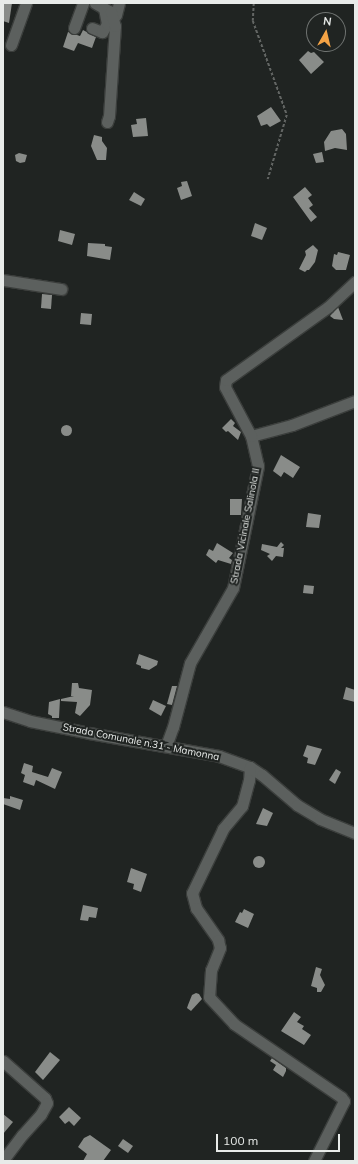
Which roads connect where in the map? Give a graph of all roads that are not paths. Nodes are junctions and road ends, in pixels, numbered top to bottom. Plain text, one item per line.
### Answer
1 (26, 3) edge
2 (83, 3) edge
3 (119, 3) edge
4 (106, 9) edge
5 (74, 28) dead end
6 (92, 28) dead end
7 (11, 46) dead end
8 (107, 122) dead end
9 (3, 280) edge
10 (355, 283) edge
11 (61, 289) dead end
12 (355, 401) edge
13 (251, 436) junction
14 (3, 712) edge
15 (166, 746) junction
16 (250, 768) junction
17 (355, 833) edge
18 (3, 1061) edge
19 (3, 1160) edge
20 (314, 1161) edge

1 - 7 street
2 - 5 street
3 - 4 street
4 - 6 street
4 - 8 street
9 - 11 street
10 - 13 street, Strada Vicinale Salinola II
12 - 13 street
13 - 15 street, Strada Vicinale Salinola II
14 - 15 street, Strada Comunale n.31 - Mamonna
15 - 16 street, Strada Comunale n.31 - Mamonna
16 - 17 street, Strada Comunale n.31 - Mamonna
16 - 20 street
18 - 19 street

